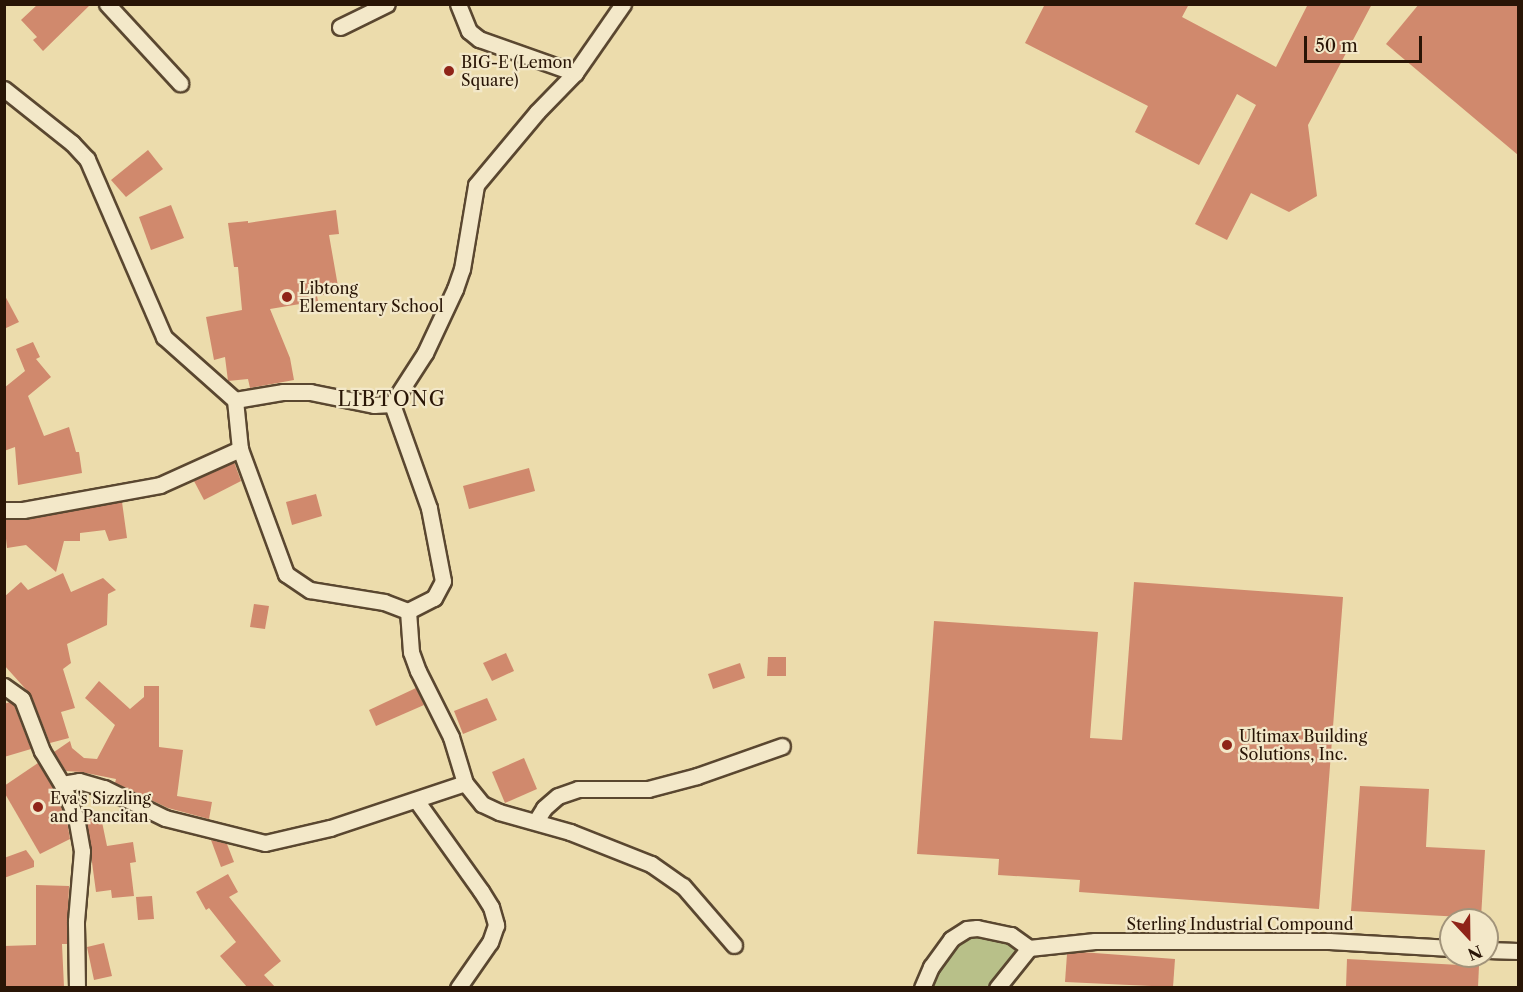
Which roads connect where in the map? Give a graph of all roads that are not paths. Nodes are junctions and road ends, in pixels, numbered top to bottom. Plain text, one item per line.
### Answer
1 (107, 4) edge
2 (387, 4) edge
3 (458, 4) edge
4 (623, 4) edge
5 (340, 27) dead end
6 (575, 73) junction
7 (180, 83) dead end
8 (4, 88) edge
9 (236, 400) junction
10 (392, 404) junction
11 (240, 448) junction
12 (4, 510) edge
13 (408, 611) junction
14 (4, 686) edge
15 (782, 746) dead end
16 (465, 783) junction
17 (62, 784) junction
18 (416, 800) junction
19 (536, 821) junction
20 (734, 945) dead end
21 (1439, 947) edge
22 (1029, 948) junction
23 (1499, 950) edge
24 (1518, 951) edge
25 (77, 987) edge
26 (458, 987) edge
27 (921, 987) edge
28 (997, 987) edge

1 - 7 street
2 - 5 street
3 - 6 street
4 - 6 street
6 - 10 street
8 - 9 street
9 - 10 street
9 - 11 street
10 - 13 street
11 - 12 street
11 - 13 street
13 - 16 street
14 - 17 street
15 - 19 street
16 - 18 street
16 - 19 street
17 - 18 street
17 - 25 street
18 - 26 street
19 - 20 street
21 - 22 street, Sterling Industrial Compound
22 - 27 street
22 - 28 street
23 - 24 street

